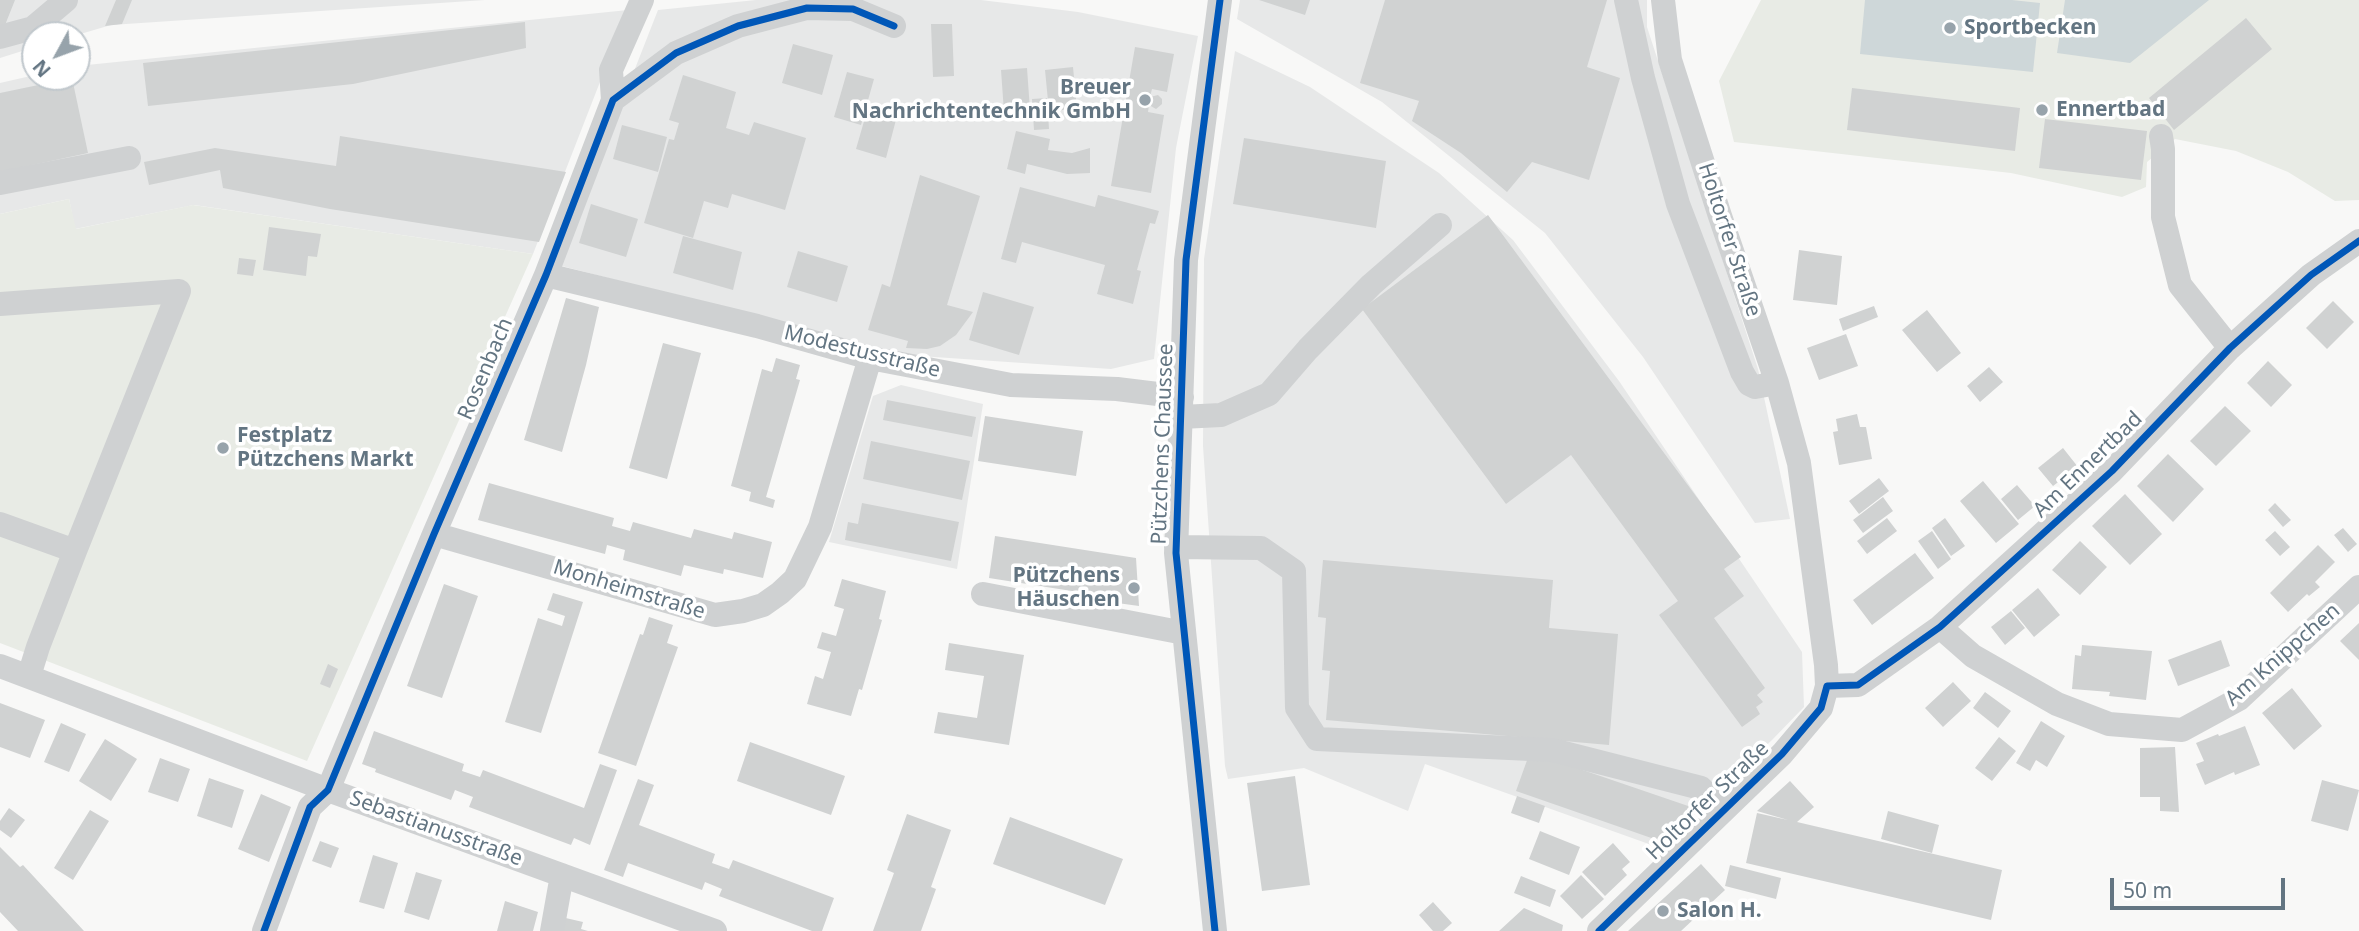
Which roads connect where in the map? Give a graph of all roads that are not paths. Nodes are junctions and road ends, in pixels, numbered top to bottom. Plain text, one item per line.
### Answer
1 (66, 0) edge
2 (642, 0) edge
3 (1220, 0) edge
4 (1626, 0) edge
5 (1663, 0) edge
6 (894, 26) dead end
7 (0, 37) edge
8 (613, 100) junction
9 (2161, 136) dead end
10 (129, 158) dead end
11 (0, 183) edge
12 (1440, 225) dead end
13 (2359, 241) edge
14 (546, 275) junction
15 (0, 304) edge
16 (2230, 348) junction
17 (870, 358) junction
18 (1777, 383) junction
19 (1182, 407) junction
20 (0, 524) edge
21 (434, 534) junction
22 (1176, 547) junction
23 (75, 551) junction
24 (2359, 587) edge
25 (983, 594) dead end
26 (1940, 627) junction
27 (1184, 633) junction
28 (0, 666) edge
29 (29, 676) junction
30 (1827, 685) junction
31 (328, 790) junction
32 (1721, 813) junction
33 (562, 875) junction
34 (264, 931) edge
35 (552, 931) edge
36 (715, 931) edge
37 (1215, 931) edge
38 (1599, 931) edge

1 - 7 street
2 - 8 street, Rosenbach
3 - 19 street, Pützchens Chaussee
4 - 18 street
5 - 18 street, Holtorfer Straße
6 - 8 street
8 - 14 street, Rosenbach
9 - 16 street
10 - 11 street
12 - 19 street, Modestusstraße
13 - 16 street, Am Ennertbad
14 - 17 street, Modestusstraße
14 - 21 street, Rosenbach
15 - 23 street
16 - 26 street, Am Ennertbad
17 - 19 street, Modestusstraße
17 - 21 street, Monheimstraße
18 - 30 street, Holtorfer Straße
19 - 22 street, Pützchens Chaussee
20 - 23 street
21 - 31 street, Rosenbach
22 - 27 street, Pützchens Chaussee
22 - 32 street
23 - 29 street
24 - 26 street, Am Knippchen
25 - 27 street
26 - 30 street, Am Ennertbad
27 - 37 street, Pützchens Chaussee
28 - 29 street, Sebastianusstraße
29 - 31 street, Sebastianusstraße
30 - 32 street, Holtorfer Straße
31 - 33 street, Sebastianusstraße
31 - 34 street, Rosenbach
32 - 38 street, Holtorfer Straße
33 - 35 street
33 - 36 street, Sebastianusstraße

